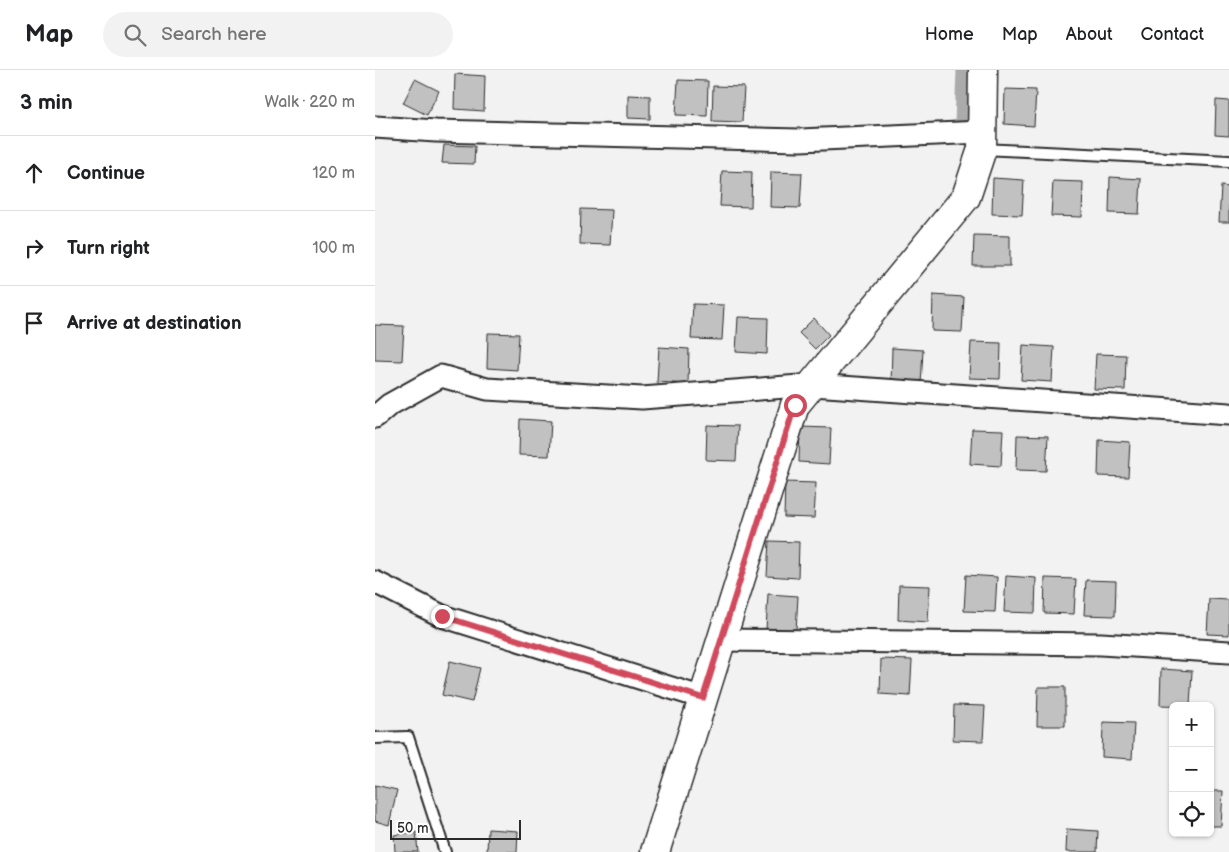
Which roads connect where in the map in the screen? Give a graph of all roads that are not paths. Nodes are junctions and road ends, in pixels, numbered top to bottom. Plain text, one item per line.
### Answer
1 (983, 70) edge
2 (375, 127) edge
3 (982, 141) junction
4 (1229, 161) edge
5 (813, 385) junction
6 (1229, 414) edge
7 (375, 417) edge
8 (375, 582) edge
9 (721, 640) junction
10 (1229, 652) edge
11 (703, 698) junction
12 (375, 738) edge
13 (445, 852) edge
14 (655, 852) edge

1 - 3 street
2 - 3 street
3 - 4 lane
3 - 5 street
5 - 6 street
5 - 7 street
5 - 9 street
8 - 11 street
9 - 10 street
9 - 11 street
11 - 14 street
12 - 13 lane

